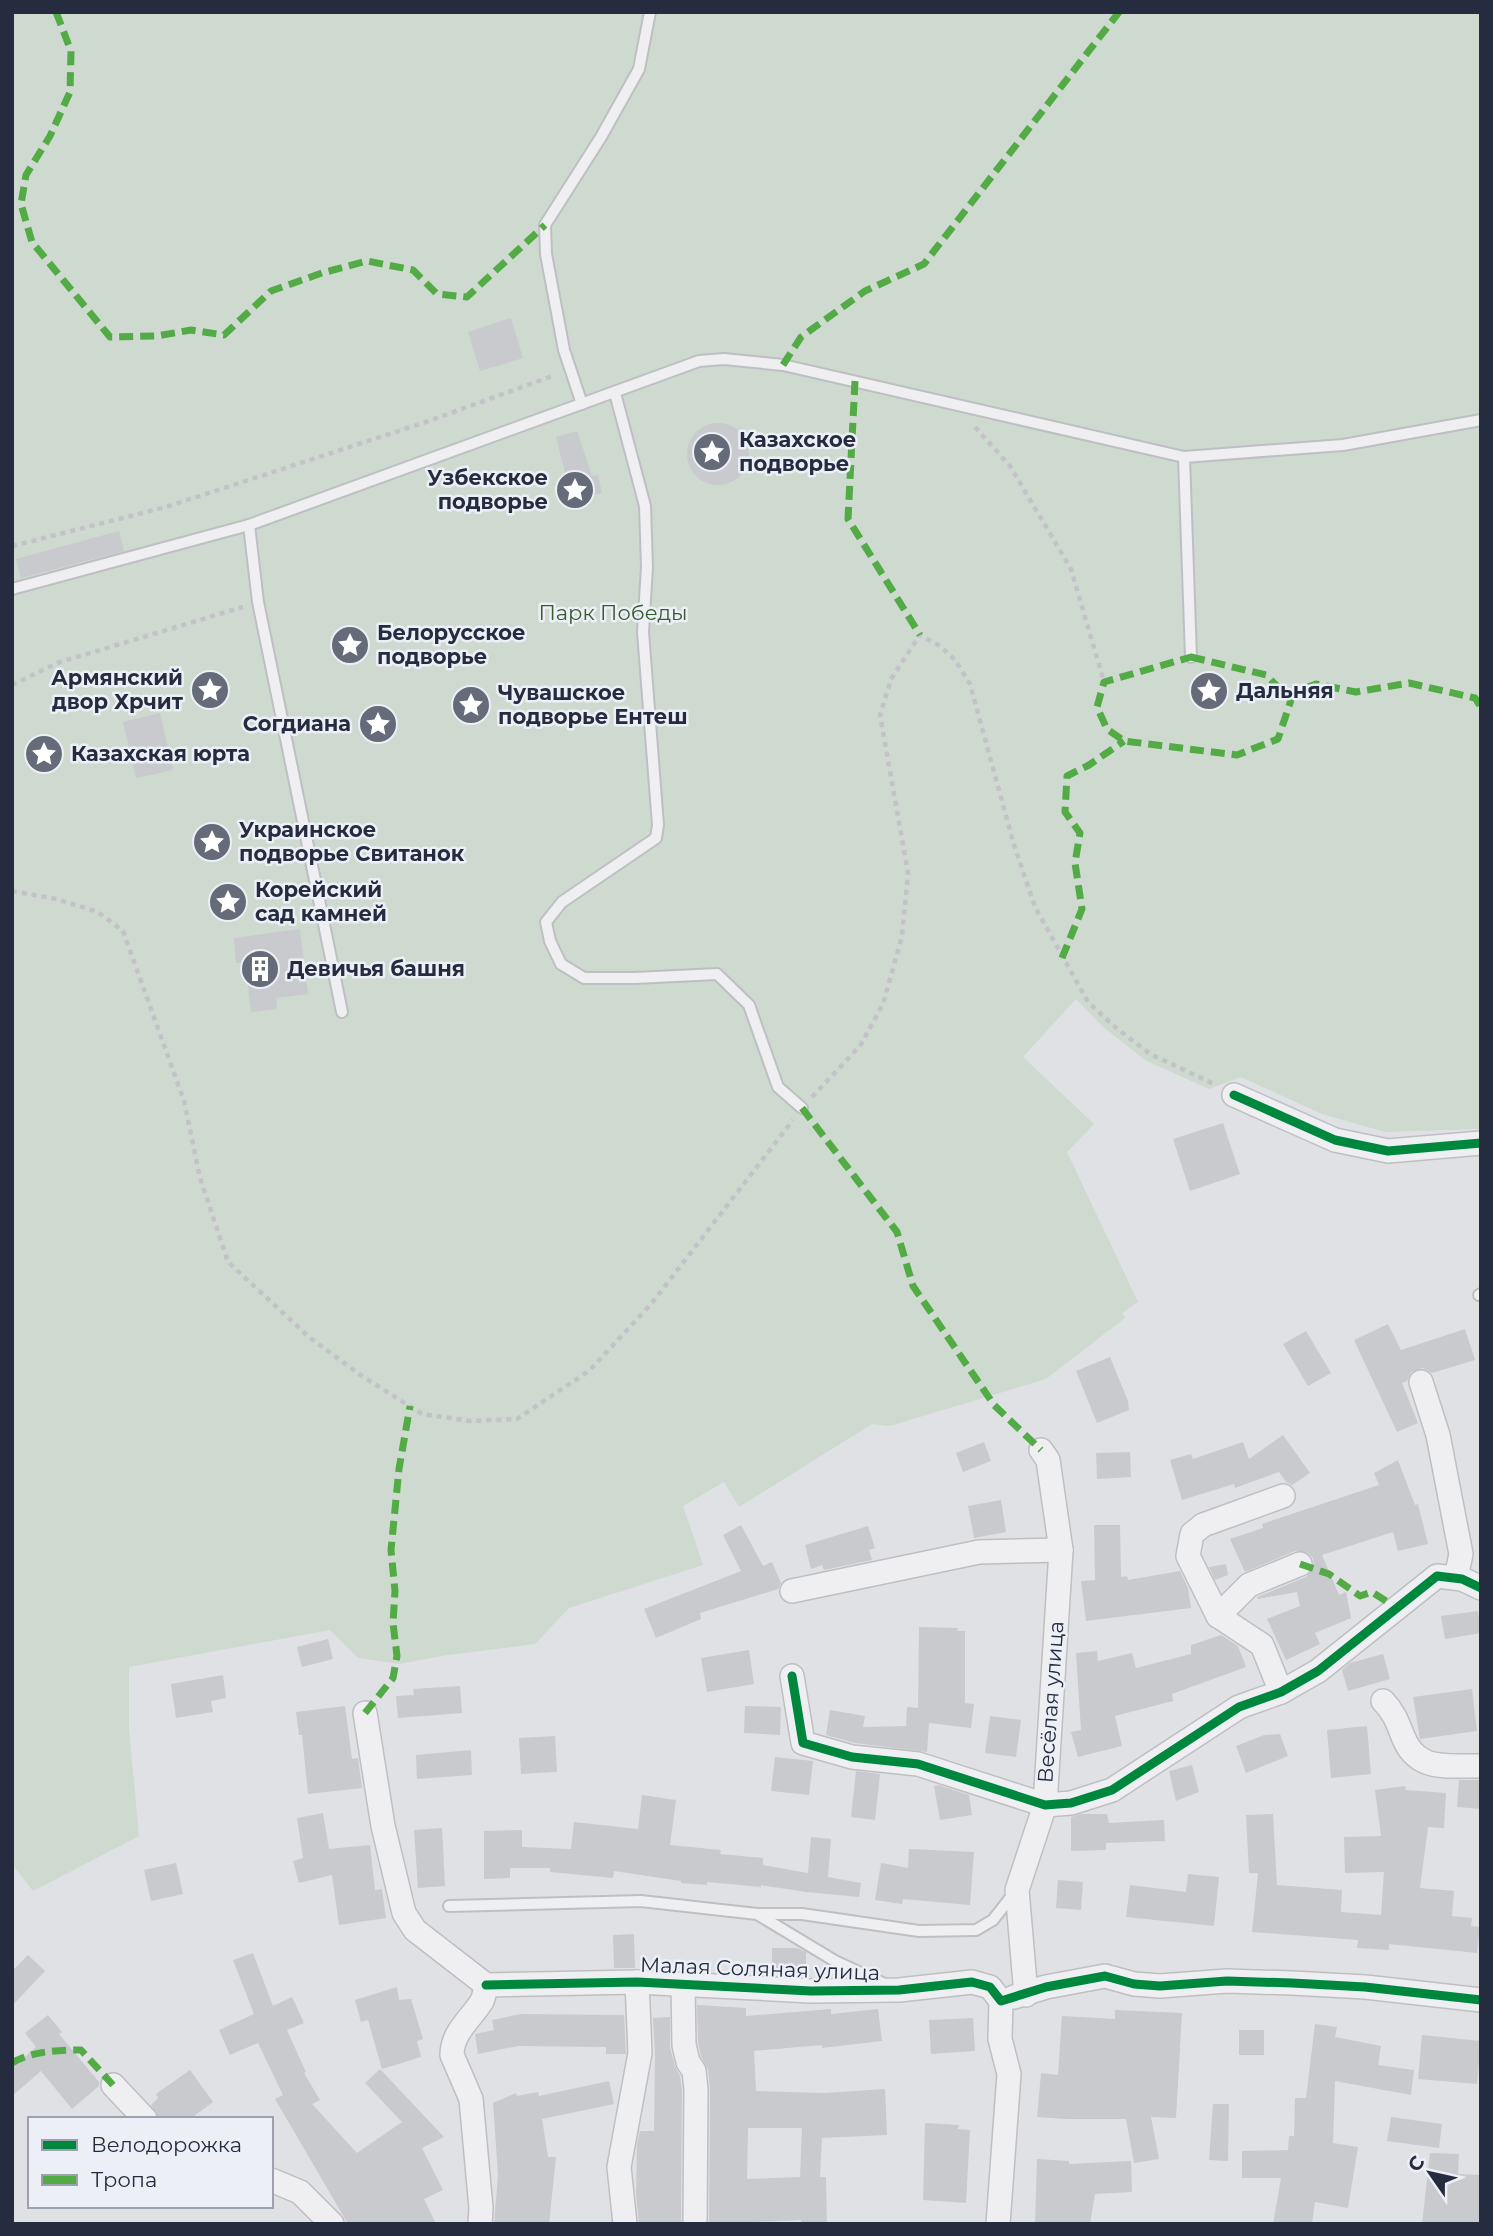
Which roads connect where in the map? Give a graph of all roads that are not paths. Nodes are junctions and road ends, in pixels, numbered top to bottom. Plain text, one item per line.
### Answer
1 (650, 12) edge
2 (615, 393) junction
3 (582, 404) junction
4 (1481, 421) edge
5 (1184, 457) junction
6 (249, 525) junction
7 (12, 589) edge
8 (1191, 657) dead end
9 (342, 1012) dead end
10 (1234, 1095) road end
11 (802, 1108) road end
12 (1481, 1143) edge
13 (1421, 1382) dead end
14 (1041, 1450) dead end
15 (1283, 1496) dead end
16 (1061, 1550) junction
17 (1300, 1564) dead end
18 (1455, 1578) junction
19 (1481, 1588) edge
20 (792, 1591) dead end
21 (1218, 1616) junction
22 (792, 1676) dead end
23 (1281, 1692) junction
24 (1383, 1701) dead end
25 (365, 1713) dead end
26 (1481, 1766) edge
27 (1045, 1805) junction
28 (1017, 1890) junction
29 (449, 1906) dead end
30 (757, 1914) junction
31 (637, 1982) junction
32 (683, 1984) junction
33 (486, 1985) junction
34 (899, 1990) junction
35 (1026, 1994) junction
36 (1481, 2000) edge
37 (1001, 2001) junction
38 (113, 2085) dead end
39 (143, 2117) edge
40 (273, 2181) edge
41 (332, 2224) edge
42 (480, 2224) edge
43 (625, 2224) edge
44 (695, 2224) edge
45 (998, 2224) edge

1 - 3 lane
2 - 3 lane
2 - 5 lane
2 - 11 lane
3 - 6 lane
4 - 5 lane
5 - 8 lane
6 - 7 lane
6 - 9 lane
10 - 12 street
13 - 18 street
14 - 16 street, Весёлая улица
15 - 21 street
16 - 20 street
16 - 27 street, Весёлая улица
17 - 21 street
18 - 19 street
18 - 23 street
21 - 23 street
22 - 27 street
23 - 27 street
24 - 26 street
25 - 33 street
27 - 28 street, Весёлая улица
28 - 30 lane
28 - 35 street, Весёлая улица
29 - 30 lane
30 - 34 lane
31 - 32 street, Малая Соляная улица
31 - 33 street, Малая Соляная улица
31 - 43 street
32 - 34 street, Малая Соляная улица
32 - 44 street
33 - 42 street
34 - 37 street, Малая Соляная улица
35 - 36 street
35 - 37 street
37 - 45 street
38 - 39 street
40 - 41 street

